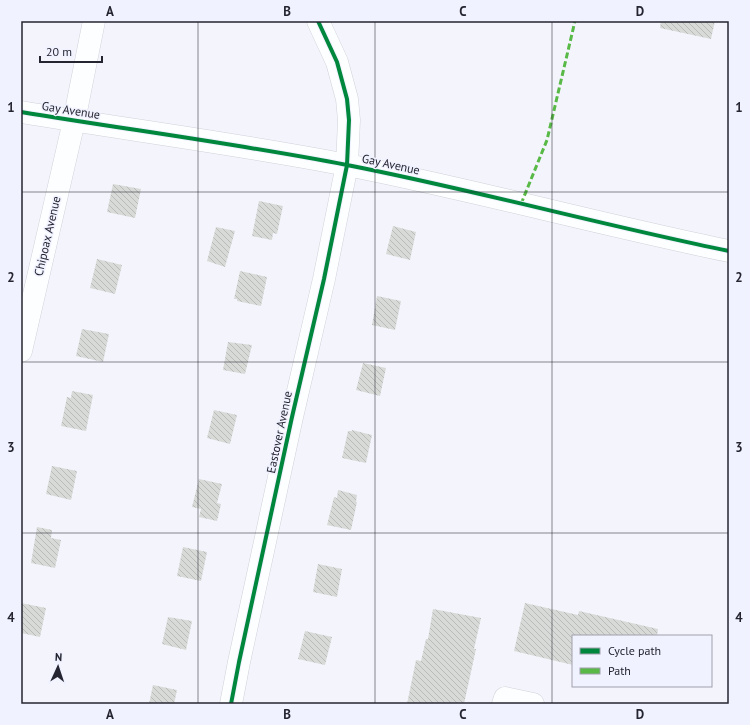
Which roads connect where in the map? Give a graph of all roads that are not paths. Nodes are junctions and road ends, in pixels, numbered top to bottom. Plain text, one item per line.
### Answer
1 (94, 21) edge
2 (318, 21) edge
3 (21, 112) edge
4 (74, 121) junction
5 (347, 165) junction
6 (729, 251) edge
7 (21, 352) edge
8 (231, 704) edge
9 (504, 704) edge
10 (533, 704) edge

1 - 4 street, Chipoax Avenue
2 - 5 street, Eastover Avenue
3 - 4 street, Gay Avenue
4 - 5 street, Gay Avenue
4 - 7 street, Chipoax Avenue
5 - 6 street, Gay Avenue
5 - 8 street, Eastover Avenue
9 - 10 street

